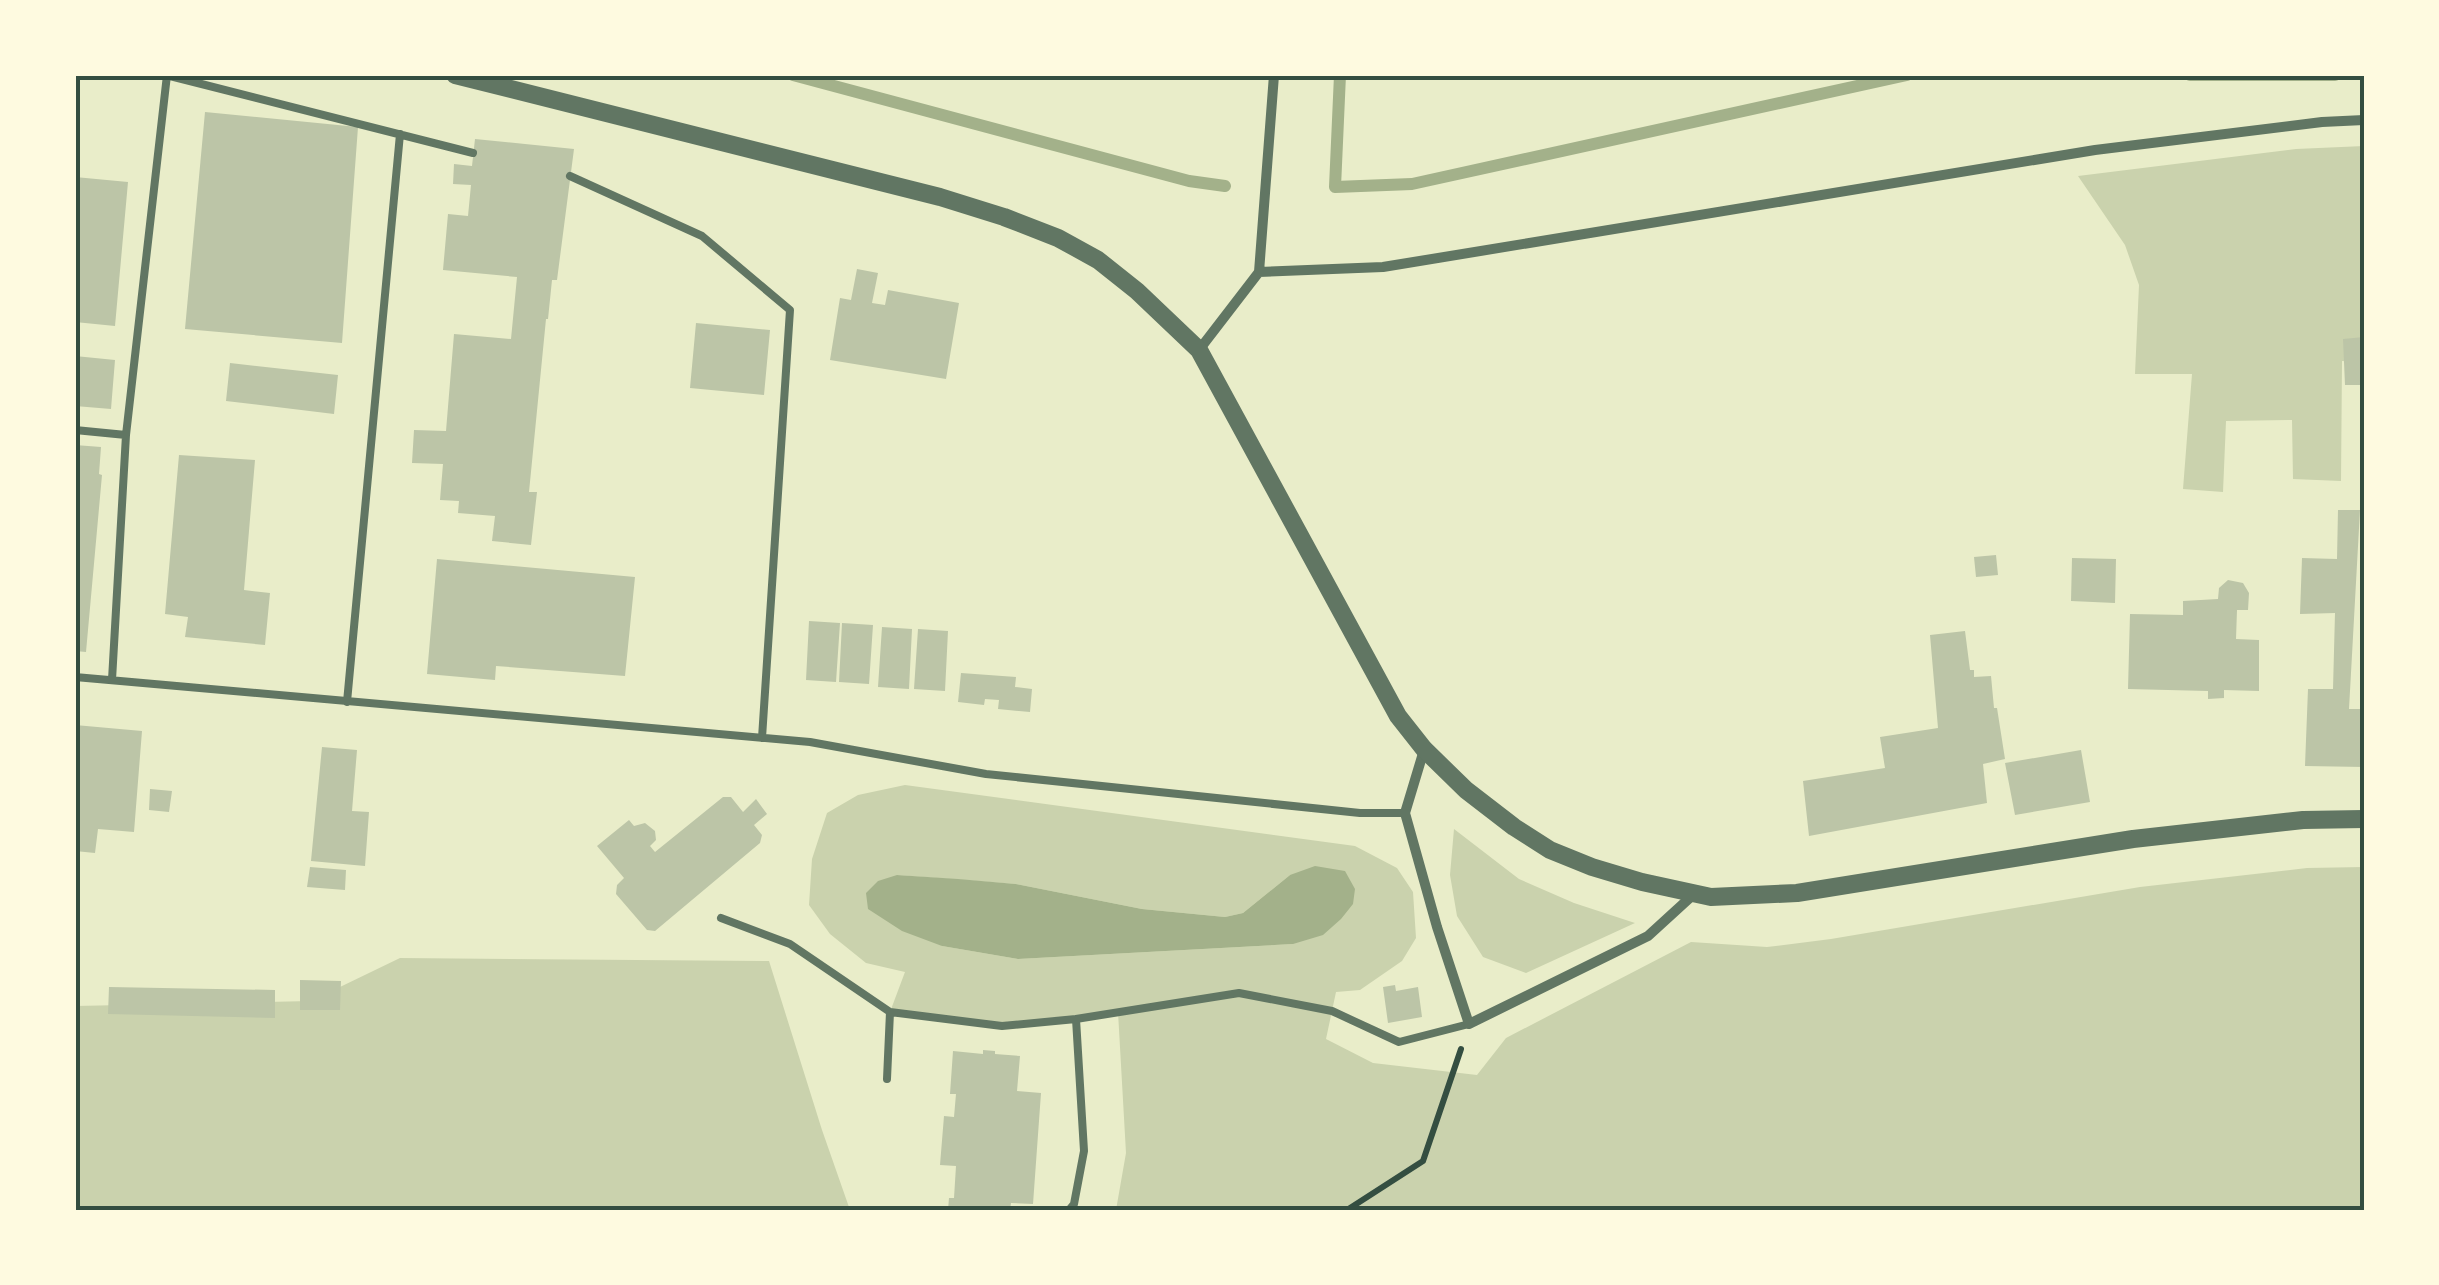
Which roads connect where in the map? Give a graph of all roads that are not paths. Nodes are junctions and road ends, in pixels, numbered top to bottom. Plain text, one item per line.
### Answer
1 (166, 75) edge
2 (455, 75) edge
3 (1274, 75) edge
4 (2364, 120) edge
5 (400, 134) junction
6 (473, 153) dead end
7 (570, 176) dead end
8 (1259, 272) junction
9 (1200, 350) junction
10 (75, 430) edge
11 (126, 435) junction
12 (75, 677) edge
13 (112, 680) junction
14 (348, 702) junction
15 (762, 738) junction
16 (1424, 749) junction
17 (1405, 813) junction
18 (2364, 818) edge
19 (1695, 893) junction
20 (722, 918) dead end
21 (890, 1012) junction
22 (1076, 1019) junction
23 (1469, 1024) junction
24 (886, 1079) dead end
25 (1070, 1210) edge

1 - 5 lane
1 - 11 lane
2 - 9 street
3 - 8 street
4 - 8 street
5 - 6 lane
5 - 14 lane
7 - 15 lane
8 - 9 street
9 - 16 street
10 - 11 lane
11 - 13 lane
12 - 13 lane
13 - 14 lane
14 - 15 lane
15 - 17 lane
16 - 17 street
16 - 19 street
17 - 23 street
18 - 19 street
19 - 23 street
20 - 21 lane
21 - 22 lane
21 - 24 lane
22 - 23 lane
22 - 25 lane

